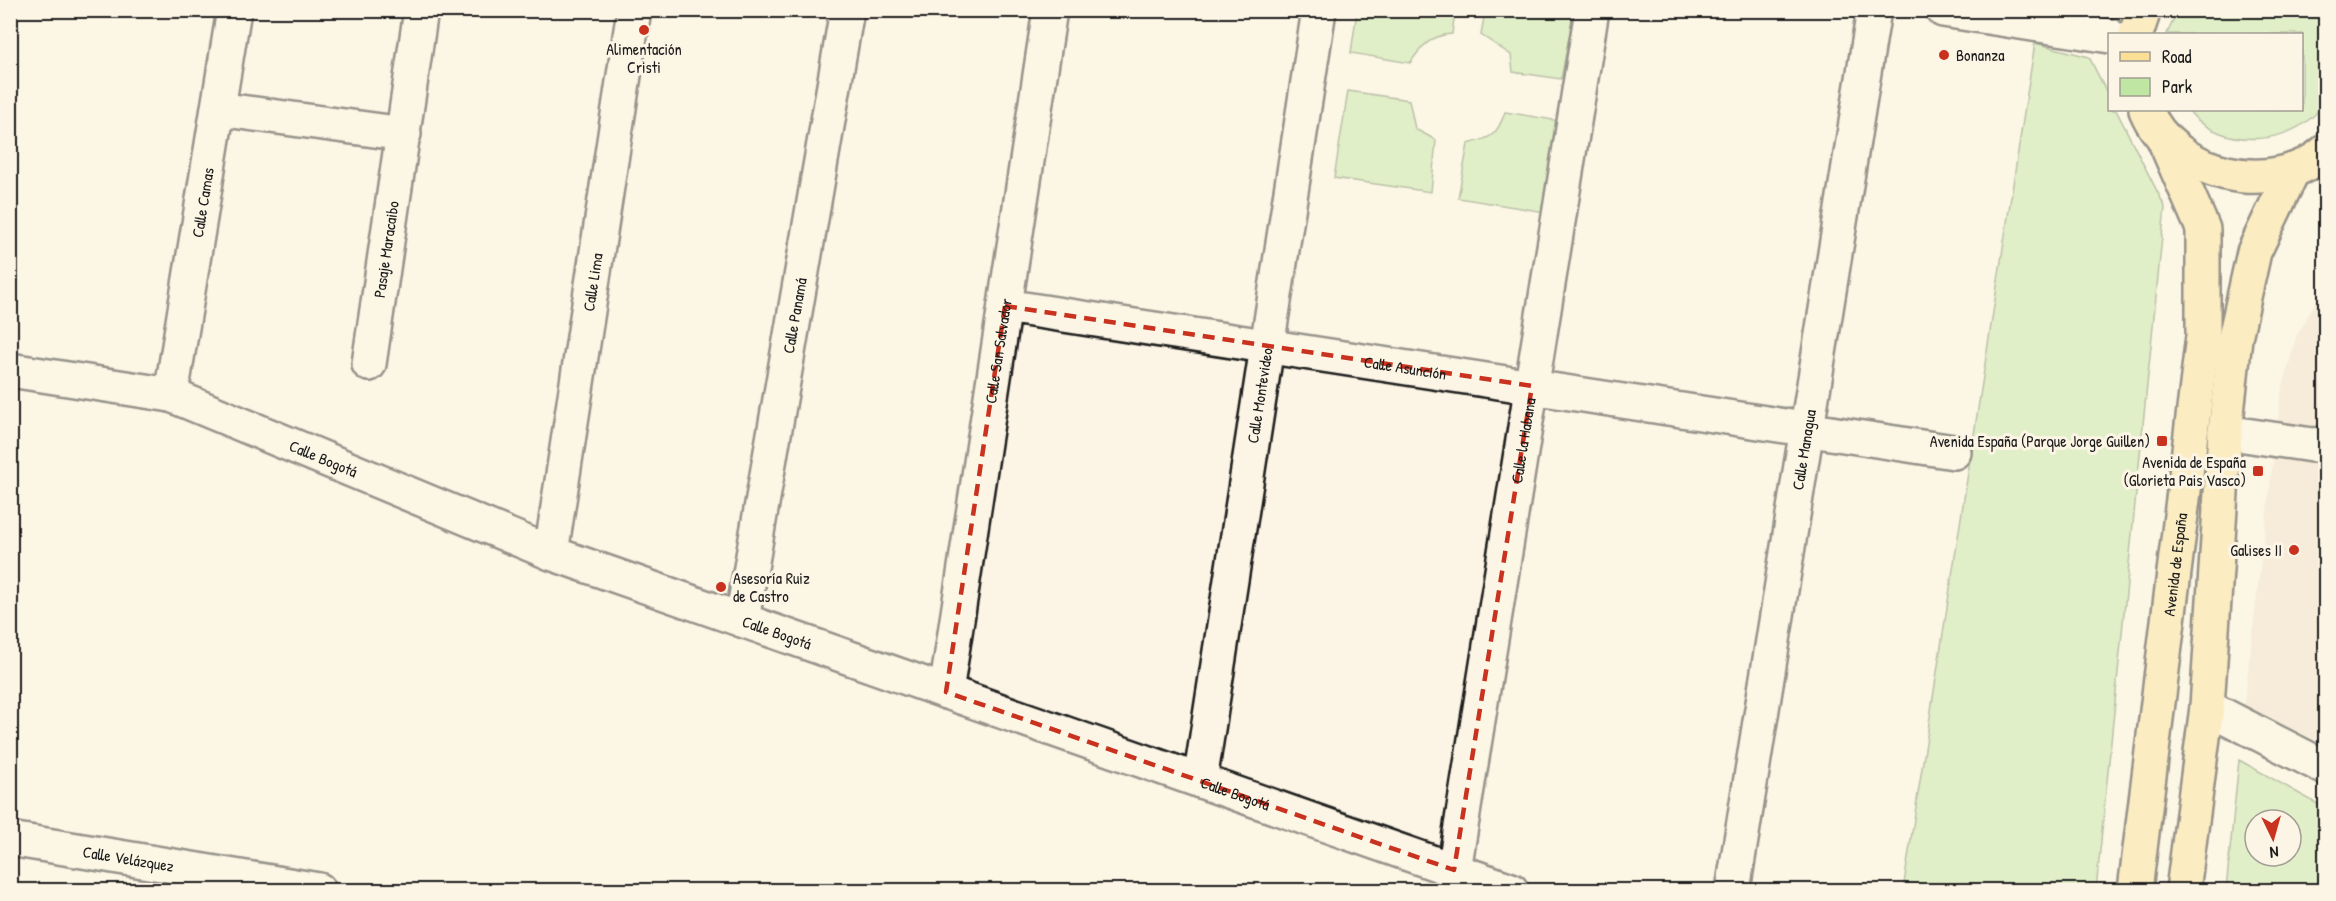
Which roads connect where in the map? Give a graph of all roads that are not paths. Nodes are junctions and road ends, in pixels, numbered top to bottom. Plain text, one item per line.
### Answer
1 (234, 10) edge
2 (421, 10) edge
3 (634, 10) edge
4 (847, 10) edge
5 (1050, 10) edge
6 (1319, 10) edge
7 (1592, 10) edge
8 (1874, 10) edge
9 (1943, 10) edge
10 (2145, 10) edge
11 (2136, 33) edge
12 (2108, 36) edge
13 (218, 110) junction
14 (2147, 111) edge
15 (404, 134) junction
16 (2163, 137) junction
17 (2312, 166) edge
18 (1005, 306) junction
19 (1267, 346) junction
20 (369, 364) dead end
21 (10, 370) edge
22 (1532, 386) junction
23 (171, 395) junction
24 (1807, 428) junction
25 (2225, 432) junction
26 (2325, 444) edge
27 (1954, 452) dead end
28 (551, 553) junction
29 (742, 620) junction
30 (946, 692) junction
31 (2207, 707) junction
32 (2325, 768) edge
33 (1200, 781) junction
34 (10, 839) edge
35 (1454, 870) junction
36 (319, 891) edge
37 (1511, 891) edge
38 (1733, 891) edge
39 (2135, 891) edge
40 (2183, 891) edge

1 - 13 street, Calle Camas
2 - 15 street, Pasaje Maracaibo
3 - 28 street, Calle Lima
4 - 29 street, Calle Panamá
5 - 18 street, Calle San Salvador
6 - 19 street, Calle Montevideo
7 - 22 street, Calle la Habana
8 - 24 street, Calle Managua
9 - 12 street
10 - 11 main road
13 - 15 street
13 - 23 street, Calle Camas
14 - 16 main road
15 - 20 street, Pasaje Maracaibo
16 - 17 main road
16 - 39 main road, Avenida de España
17 - 25 main road
18 - 19 street, Calle Asunción
18 - 30 street, Calle San Salvador
19 - 22 street, Calle Asunción
19 - 33 street, Calle Montevideo
21 - 23 street, Calle Bogotá
22 - 24 street, Calle Asunción
22 - 35 street, Calle la Habana
23 - 28 street, Calle Bogotá
24 - 27 street, Calle Asunción
24 - 38 street, Calle Managua
25 - 26 street
25 - 31 main road
28 - 29 street, Calle Bogotá
29 - 30 street, Calle Bogotá
30 - 33 street, Calle Bogotá
31 - 32 street
31 - 40 main road
33 - 35 street, Calle Bogotá
34 - 36 street, Calle Velázquez
35 - 37 street, Calle Bogotá

